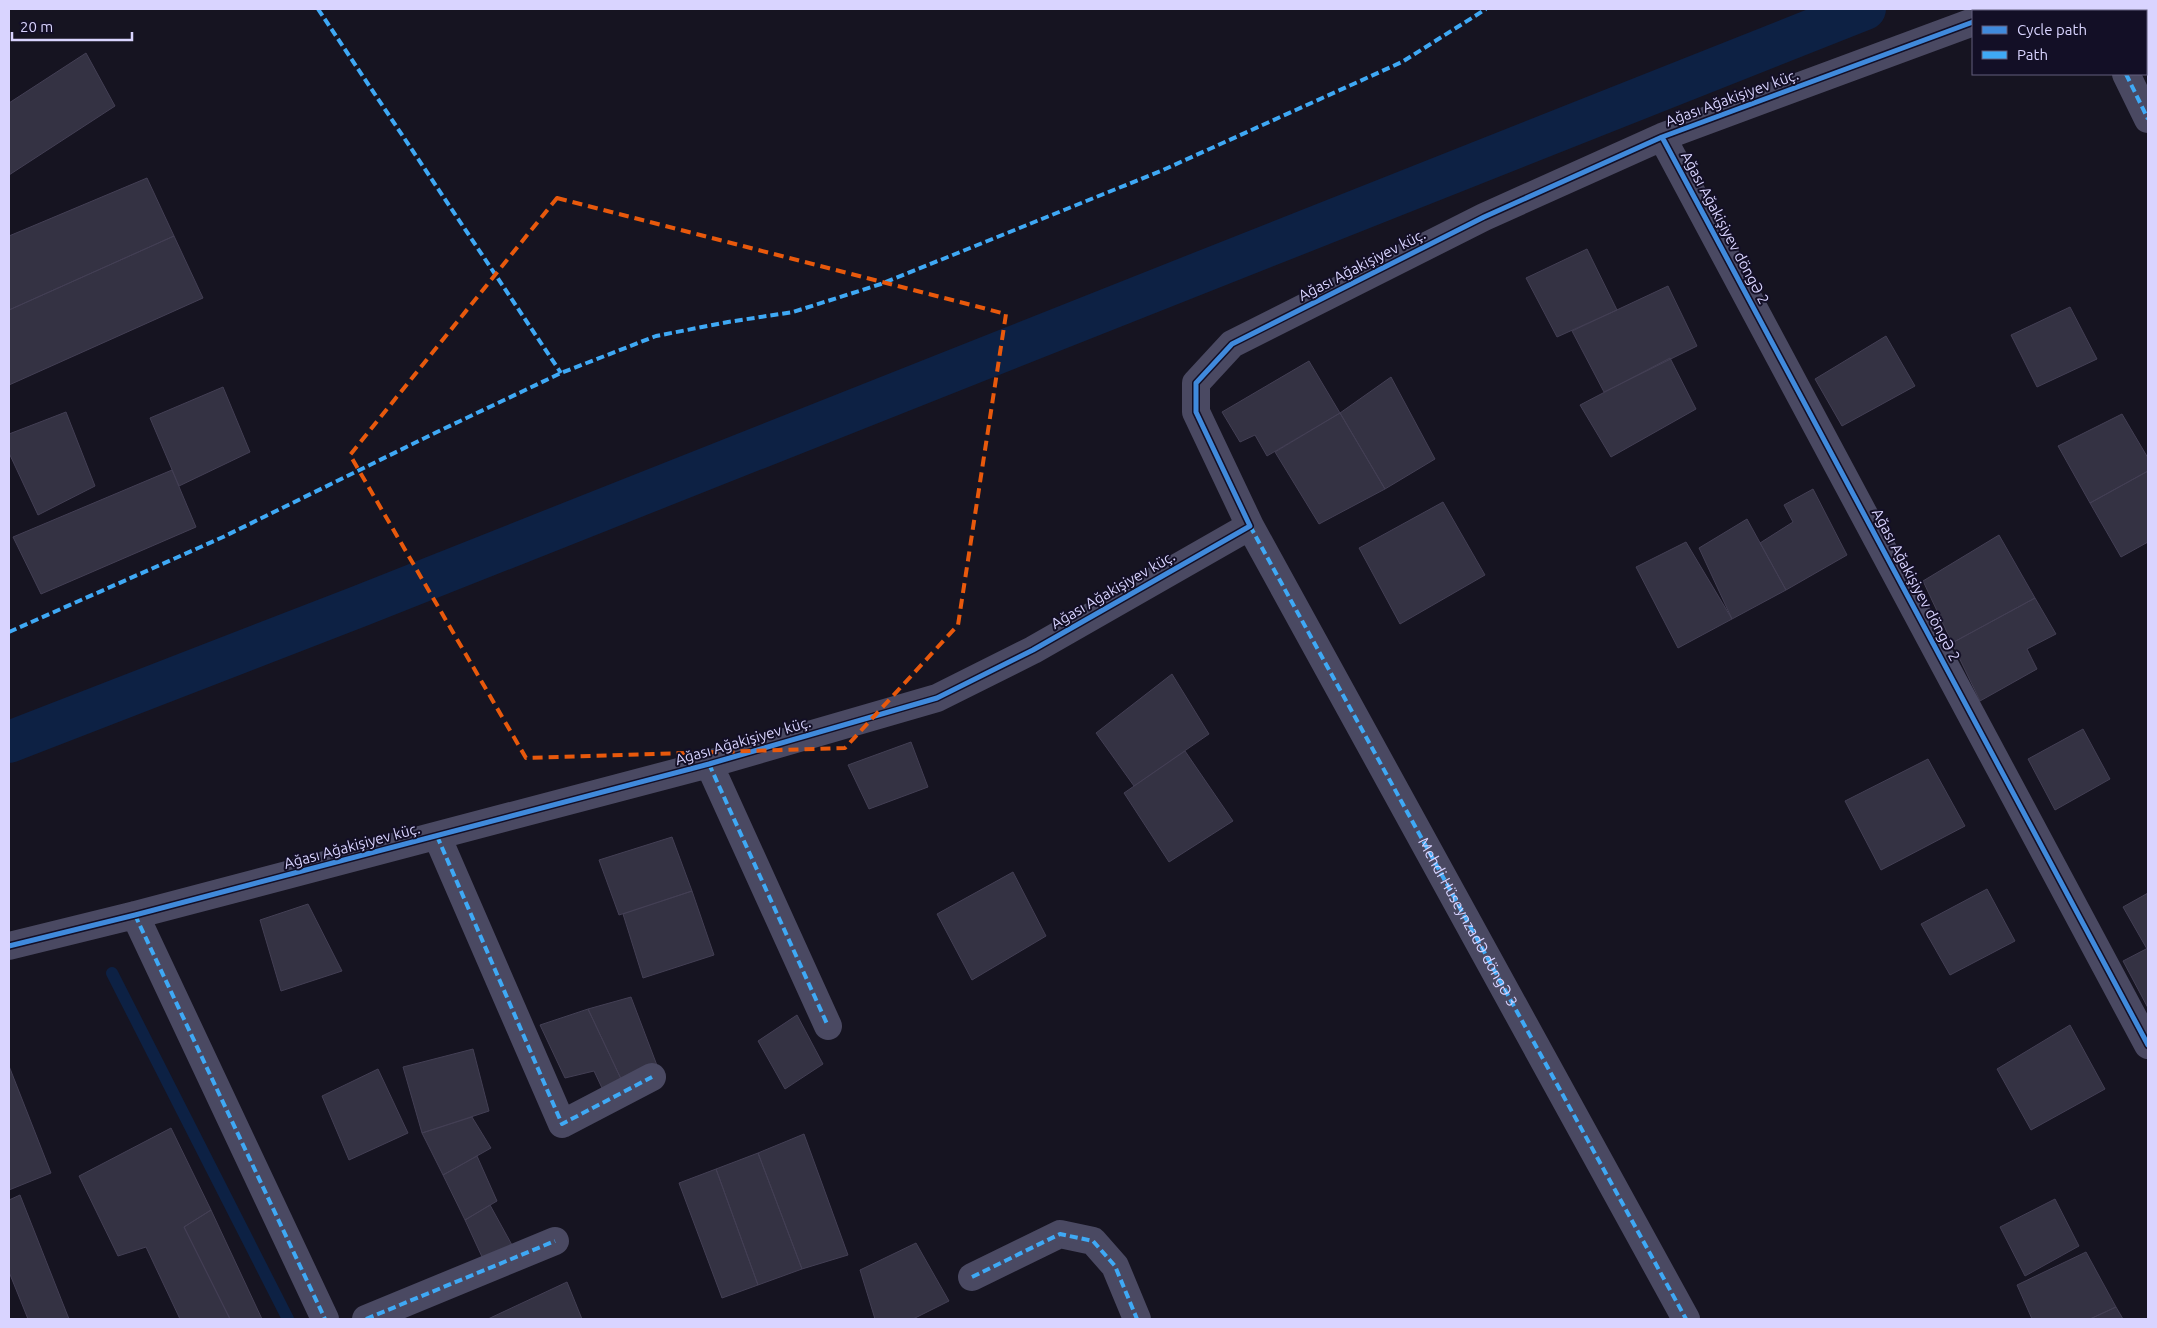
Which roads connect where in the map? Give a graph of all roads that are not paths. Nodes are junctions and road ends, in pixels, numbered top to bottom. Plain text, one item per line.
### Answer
1 (1972, 22) edge
2 (2126, 75) edge
3 (2148, 119) edge
4 (1662, 137) junction
5 (1250, 526) junction
6 (709, 764) junction
7 (437, 836) junction
8 (135, 915) junction
9 (9, 946) edge
10 (828, 1026) dead end
11 (2148, 1045) edge
12 (652, 1077) dead end
13 (555, 1241) dead end
14 (972, 1277) dead end
15 (325, 1319) edge
16 (366, 1319) edge
17 (1137, 1319) edge
18 (1686, 1319) edge

1 - 4 street, Ağası Ağakişiyev küç.
2 - 3 street
4 - 5 street, Ağası Ağakişiyev küç.
4 - 11 street, Ağası Ağakişiyev döngə 2
5 - 6 street, Ağası Ağakişiyev küç.
5 - 18 street, Mehdi Hüseynzadə döngə 3
6 - 7 street, Ağası Ağakişiyev küç.
6 - 10 street
7 - 8 street, Ağası Ağakişiyev küç.
7 - 12 street
8 - 9 street, Ağası Ağakişiyev küç.
8 - 15 street
13 - 16 street
14 - 17 street

